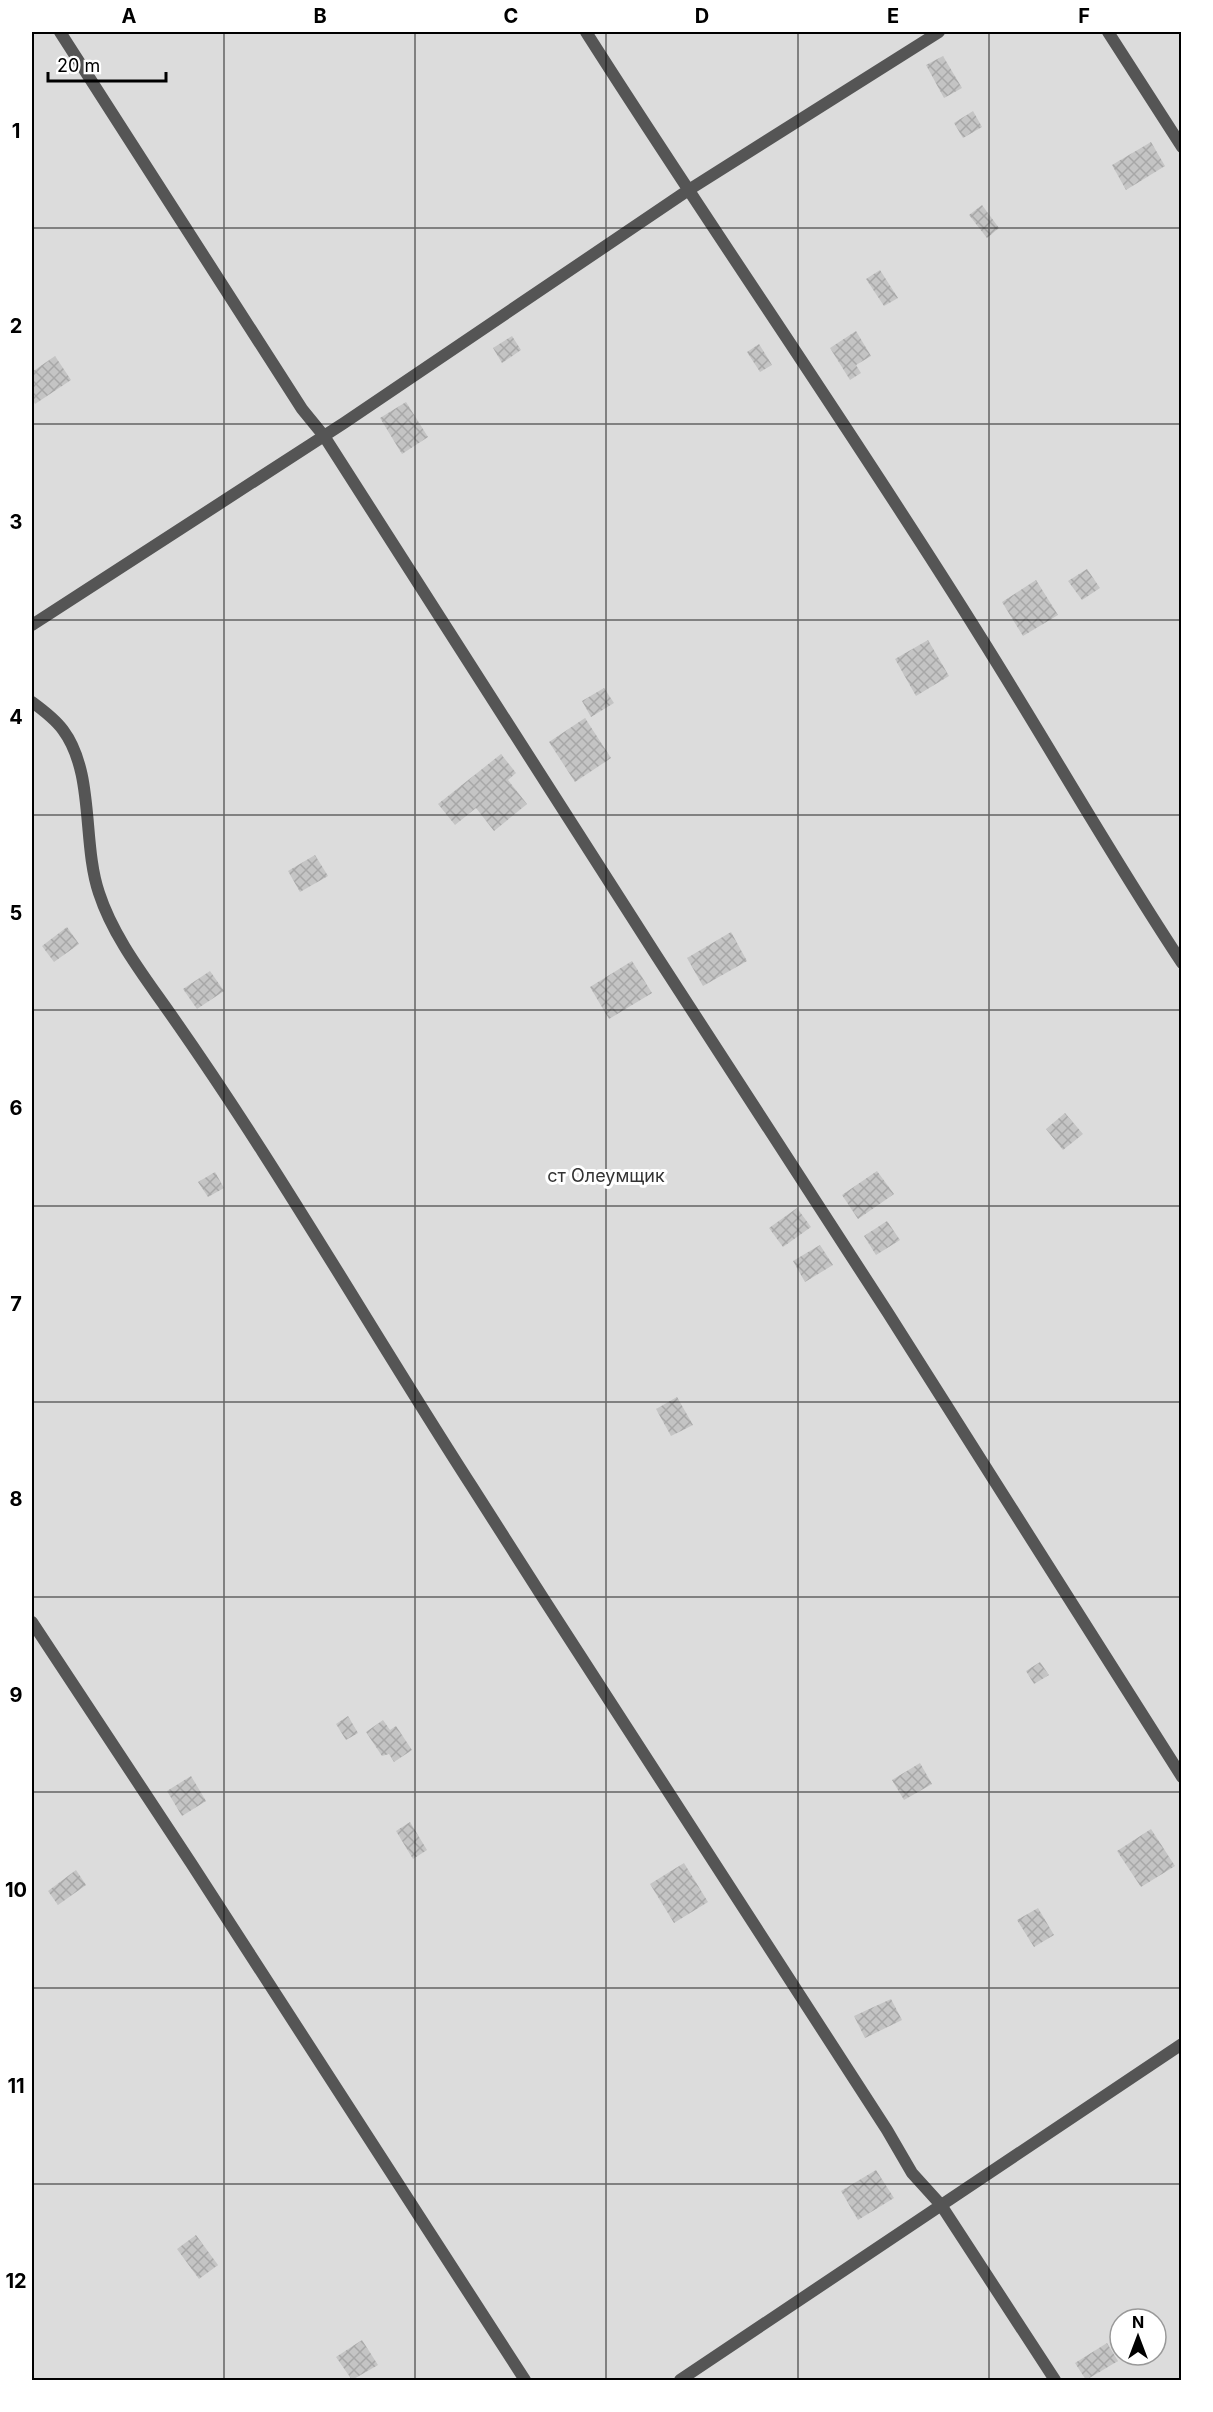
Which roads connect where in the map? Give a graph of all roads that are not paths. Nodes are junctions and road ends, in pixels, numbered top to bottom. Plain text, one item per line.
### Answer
1 (60, 32) edge
2 (586, 32) edge
3 (939, 32) edge
4 (1108, 32) edge
5 (1182, 147) edge
6 (687, 191) junction
7 (324, 436) junction
8 (32, 625) edge
9 (32, 702) edge
10 (1182, 963) edge
11 (32, 1622) edge
12 (1182, 1777) edge
13 (1182, 2044) edge
14 (941, 2205) junction
15 (525, 2380) edge
16 (680, 2380) edge
17 (1055, 2380) edge

1 - 7 lane
2 - 6 lane
3 - 6 lane
4 - 5 lane
6 - 7 lane
6 - 10 lane
7 - 8 lane
7 - 12 lane
9 - 14 lane
11 - 15 lane
13 - 14 lane
14 - 16 lane
14 - 17 lane

